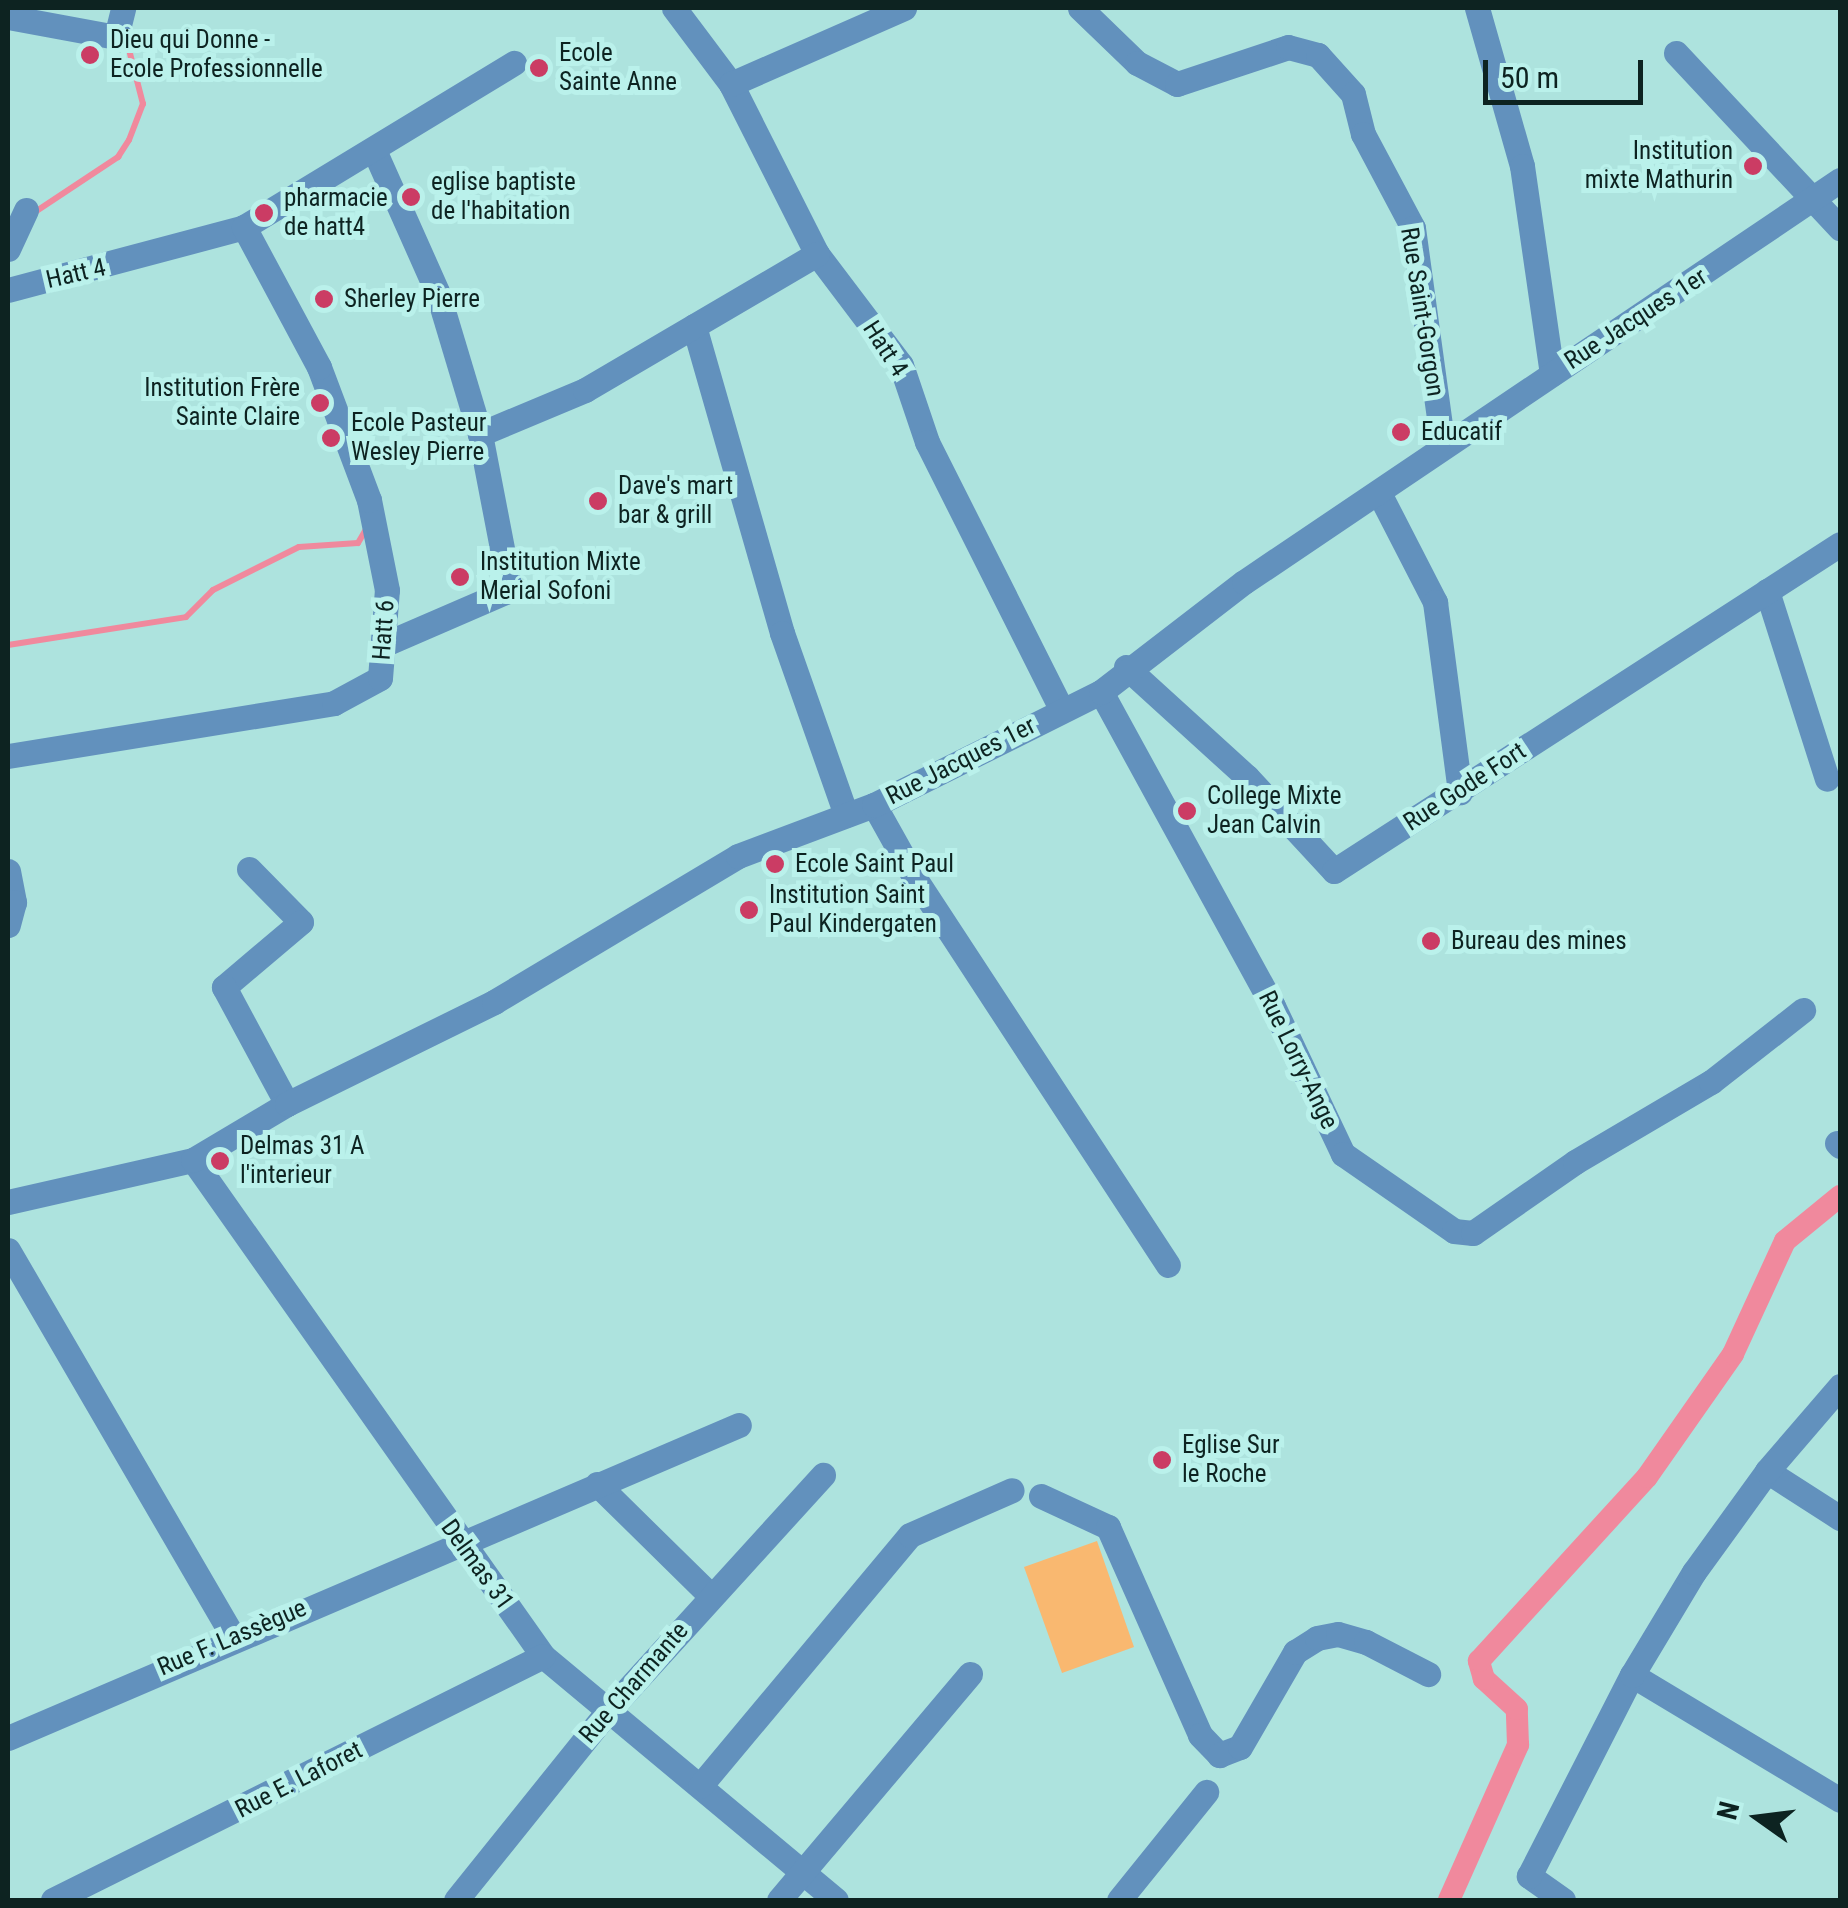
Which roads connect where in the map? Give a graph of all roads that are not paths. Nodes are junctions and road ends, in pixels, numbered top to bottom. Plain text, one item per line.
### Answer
1 (123, 8) edge
2 (674, 8) edge
3 (904, 8) edge
4 (1080, 8) edge
5 (1478, 8) edge
6 (8, 18) edge
7 (1676, 53) dead end
8 (514, 63) dead end
9 (732, 84) junction
10 (374, 150) junction
11 (1840, 180) edge
12 (1818, 199) junction
13 (26, 210) dead end
14 (244, 228) junction
15 (1840, 228) edge
16 (8, 249) edge
17 (817, 254) junction
18 (8, 290) edge
19 (694, 326) junction
20 (1552, 374) junction
21 (480, 434) junction
22 (1443, 446) junction
23 (1379, 493) junction
24 (1840, 544) edge
25 (1767, 592) junction
26 (383, 645) junction
27 (1126, 667) junction
28 (1100, 692) junction
29 (1062, 710) junction
30 (8, 756) edge
31 (1827, 779) dead end
32 (1460, 792) junction
33 (874, 805) junction
34 (846, 815) junction
35 (249, 869) dead end
36 (8, 871) edge
37 (8, 924) edge
38 (1803, 1010) dead end
39 (287, 1104) junction
40 (193, 1160) junction
41 (8, 1202) edge
42 (8, 1250) edge
43 (1168, 1264) dead end
44 (1840, 1386) edge
45 (739, 1425) dead end
46 (1767, 1471) junction
47 (823, 1476) dead end
48 (598, 1484) junction
49 (1012, 1490) dead end
50 (1042, 1496) dead end
51 (1840, 1518) edge
52 (458, 1541) junction
53 (710, 1596) junction
54 (234, 1638) junction
55 (543, 1656) junction
56 (970, 1674) dead end
57 (1428, 1674) dead end
58 (1632, 1676) junction
59 (609, 1710) junction
60 (8, 1738) edge
61 (700, 1786) junction
62 (1206, 1792) dead end
63 (1840, 1800) edge
64 (803, 1872) junction
65 (53, 1900) edge
66 (456, 1900) edge
67 (779, 1900) edge
68 (836, 1900) edge
69 (1119, 1900) edge
70 (1563, 1900) edge

1 - 6 street
2 - 9 street, Hatt 4
3 - 9 street
4 - 22 street, Rue Saint-Gorgon
5 - 20 street
7 - 12 street
8 - 10 street, Hatt 4
9 - 17 street, Hatt 4
10 - 14 street, Hatt 4
10 - 21 street
11 - 12 street, Rue Jacques 1er
12 - 15 street
12 - 20 street, Rue Jacques 1er
13 - 16 street
14 - 18 street, Hatt 4
14 - 26 street, Hatt 6
17 - 19 street
17 - 29 street, Hatt 4
19 - 21 street
19 - 34 street
20 - 22 street, Rue Jacques 1er
21 - 26 street
22 - 23 street, Rue Jacques 1er
23 - 27 street, Rue Jacques 1er
23 - 32 street
24 - 25 street, Rue Gode Fort
25 - 31 street
25 - 32 street, Rue Gode Fort
26 - 30 street, Hatt 6
27 - 28 street, Rue Jacques 1er
27 - 32 street, Rue Gode Fort
28 - 29 street, Rue Jacques 1er
28 - 38 street, Rue Lorry-Ange
29 - 33 street, Rue Jacques 1er
33 - 34 street, Rue Jacques 1er
33 - 43 street
34 - 39 street, Rue Jacques 1er
35 - 39 street
36 - 37 street
39 - 40 street, Rue Jacques 1er
40 - 41 street, Rue Jacques 1er
40 - 52 street, Delmas 31
42 - 54 street
44 - 46 street
45 - 48 street, Rue F. Lassègue
46 - 51 street
46 - 58 street
47 - 53 street, Rue Charmante
48 - 52 street, Rue F. Lassègue
48 - 53 street
49 - 61 street
50 - 57 street
52 - 54 street, Rue F. Lassègue
52 - 55 street, Delmas 31
53 - 59 street, Rue Charmante
54 - 60 street, Rue F. Lassègue
55 - 59 street, Delmas 31
55 - 65 street, Rue E. Laforet
56 - 64 street
58 - 63 street
58 - 70 street
59 - 61 street, Delmas 31
59 - 66 street, Rue Charmante
61 - 64 street, Delmas 31
62 - 69 street
64 - 67 street
64 - 68 street, Delmas 31

